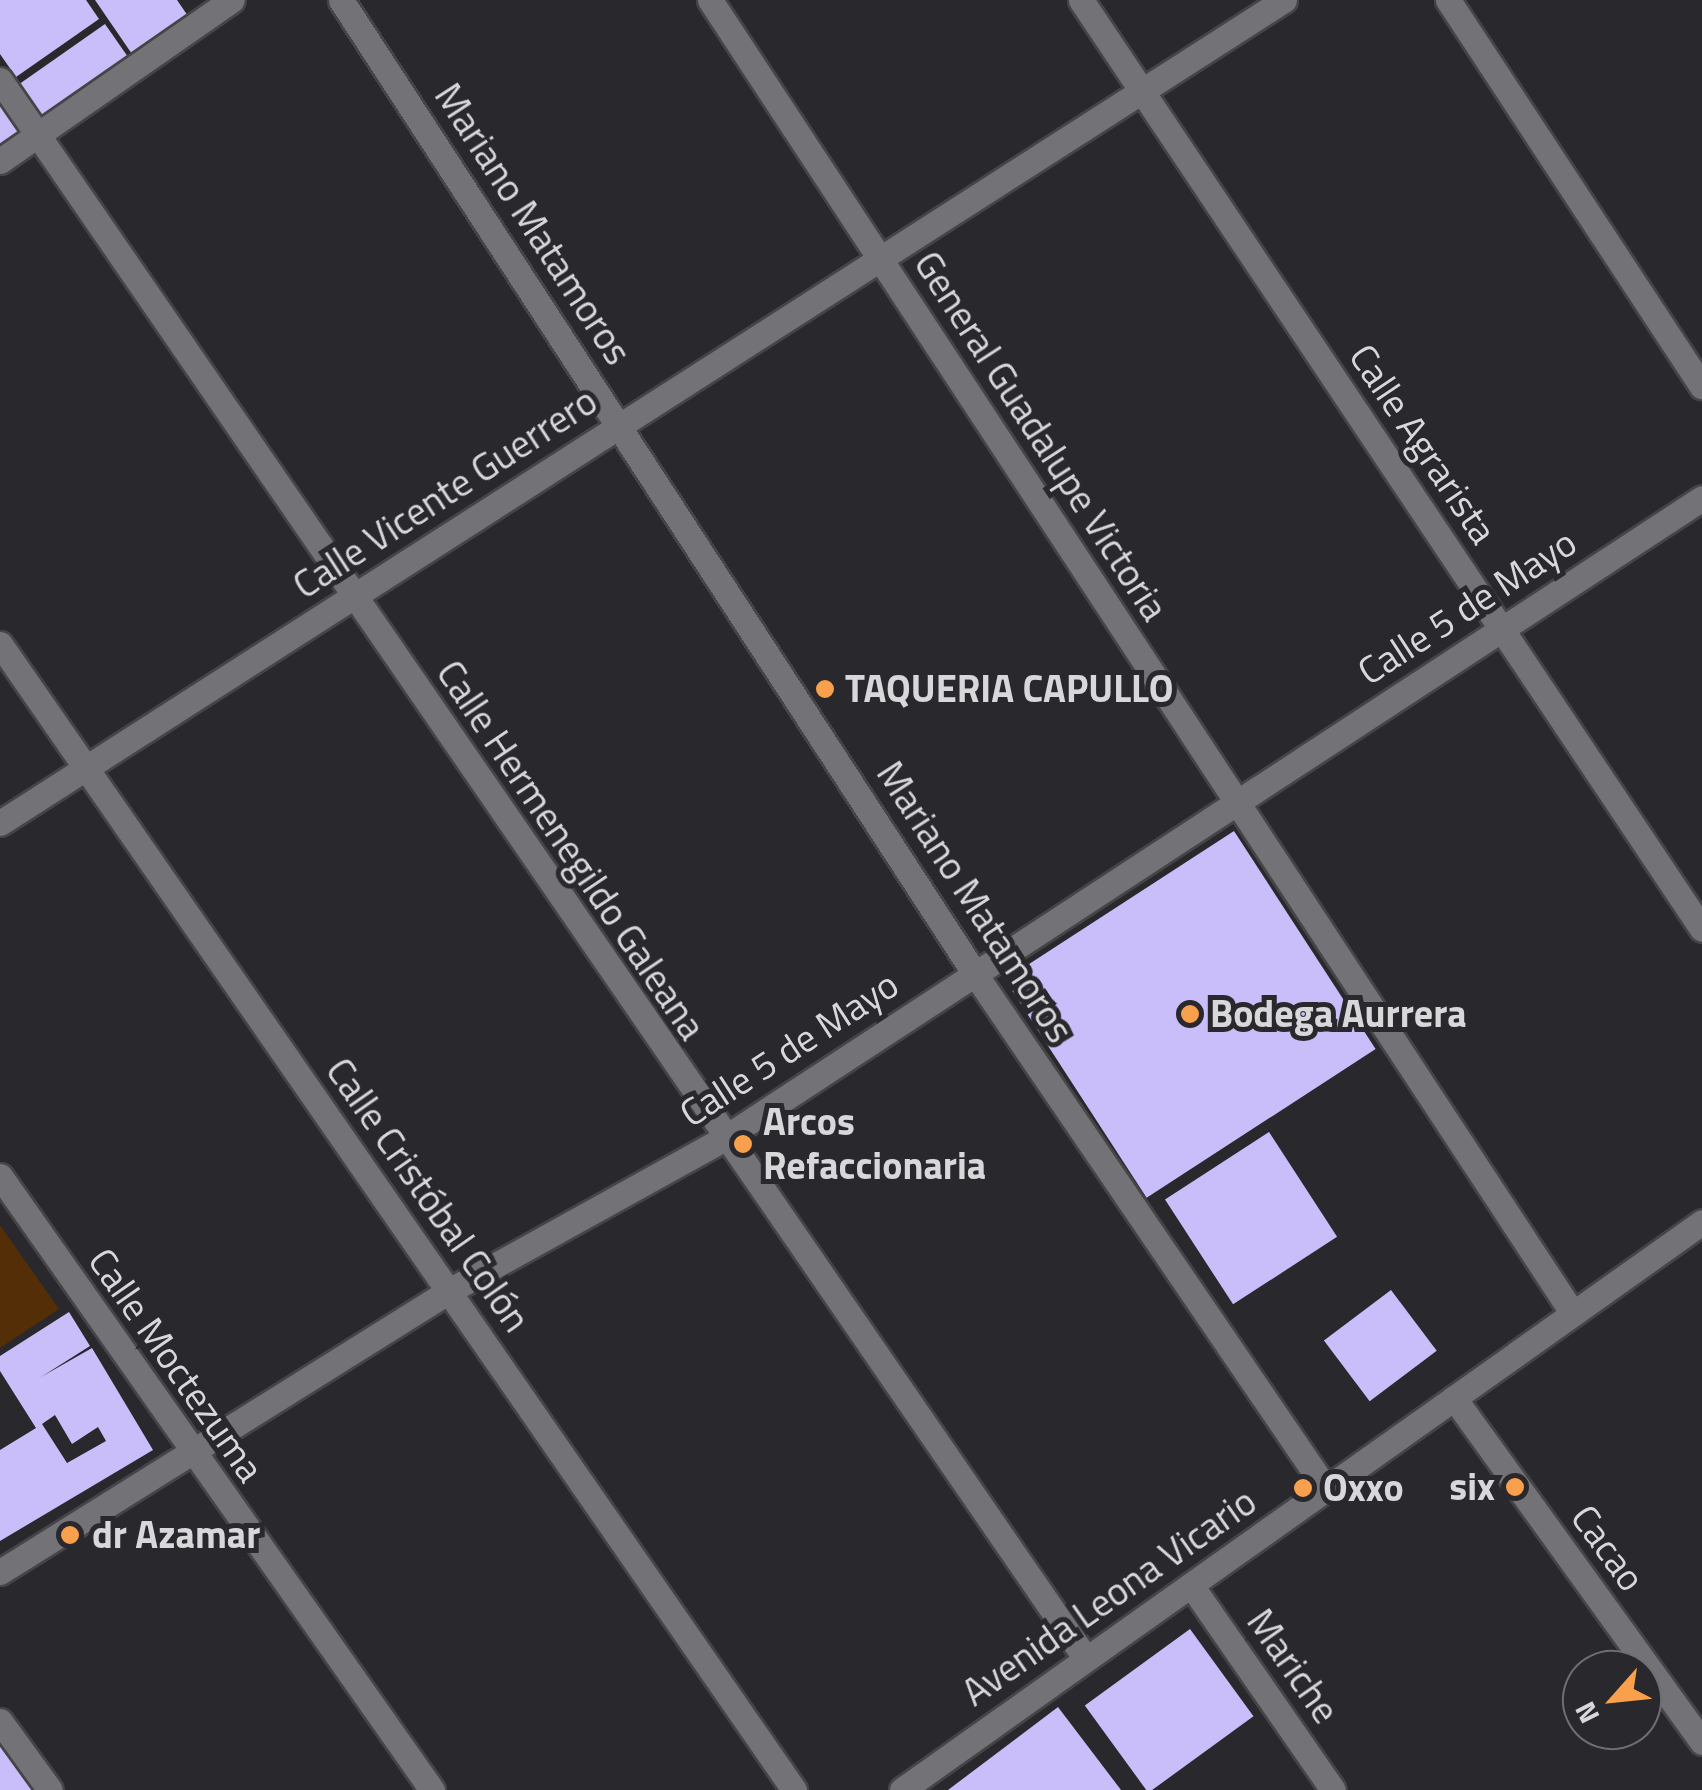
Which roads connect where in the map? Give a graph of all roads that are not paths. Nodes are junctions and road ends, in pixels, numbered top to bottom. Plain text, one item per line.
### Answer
1 (232, 0) edge
2 (340, 0) edge
3 (710, 0) edge
4 (1080, 0) edge
5 (1284, 0) edge
6 (1448, 0) edge
7 (0, 80) edge
8 (1142, 91) junction
9 (36, 135) junction
10 (0, 161) edge
11 (881, 258) junction
12 (1702, 386) edge
13 (620, 425) junction
14 (1702, 498) edge
15 (352, 596) junction
16 (1502, 629) junction
17 (0, 644) edge
18 (84, 768) junction
19 (1236, 803) junction
20 (0, 822) edge
21 (1702, 929) edge
22 (975, 974) junction
23 (723, 1139) junction
24 (0, 1176) edge
25 (1702, 1222) edge
26 (449, 1291) junction
27 (1573, 1314) junction
28 (1454, 1398) junction
29 (192, 1455) junction
30 (1326, 1489) junction
31 (0, 1572) edge
32 (1190, 1585) junction
33 (1086, 1659) junction
34 (0, 1722) edge
35 (1702, 1742) edge
36 (916, 1786) edge
37 (50, 1790) edge
38 (432, 1790) edge
39 (794, 1790) edge
40 (1334, 1790) edge

1 - 9 street
2 - 13 street, Mariano Matamoros
3 - 11 street, General Guadalupe Victoria
4 - 8 street, Calle Agrarista
5 - 8 street, Calle Vicente Guerrero
6 - 12 street
7 - 9 street, Calle Hermenegildo Galeana
8 - 11 street, Calle Vicente Guerrero
8 - 16 street, Calle Agrarista
9 - 10 street
9 - 15 street, Calle Hermenegildo Galeana
11 - 13 street, Calle Vicente Guerrero
11 - 19 street, General Guadalupe Victoria
13 - 15 street, Calle Vicente Guerrero
13 - 22 street, Mariano Matamoros
14 - 16 street, Calle 5 de Mayo
15 - 18 street, Calle Vicente Guerrero
15 - 23 street, Calle Hermenegildo Galeana
16 - 19 street, Calle 5 de Mayo
16 - 21 street, Calle Agrarista
17 - 18 street, Calle Cristóbal Colón
18 - 20 street, Calle Vicente Guerrero
18 - 26 street, Calle Cristóbal Colón
19 - 22 street, Calle 5 de Mayo
19 - 27 street, General Guadalupe Victoria
22 - 23 street, Calle 5 de Mayo
22 - 30 street, Mariano Matamoros
23 - 26 street, Calle 5 de Mayo
23 - 33 street, Calle Hermenegildo Galeana
24 - 29 street, Calle Moctezuma
25 - 27 street, Avenida Leona Vicario
26 - 29 street, Calle 5 de Mayo
26 - 39 street, Calle Cristóbal Colón
27 - 28 street, Avenida Leona Vicario
28 - 30 street, Avenida Leona Vicario
28 - 35 street, Cacao
29 - 31 street, Calle 5 de Mayo
29 - 38 street, Calle Moctezuma
30 - 32 street, Avenida Leona Vicario
32 - 33 street, Avenida Leona Vicario
32 - 40 street, Mariche
33 - 36 street, Avenida Leona Vicario
34 - 37 street

